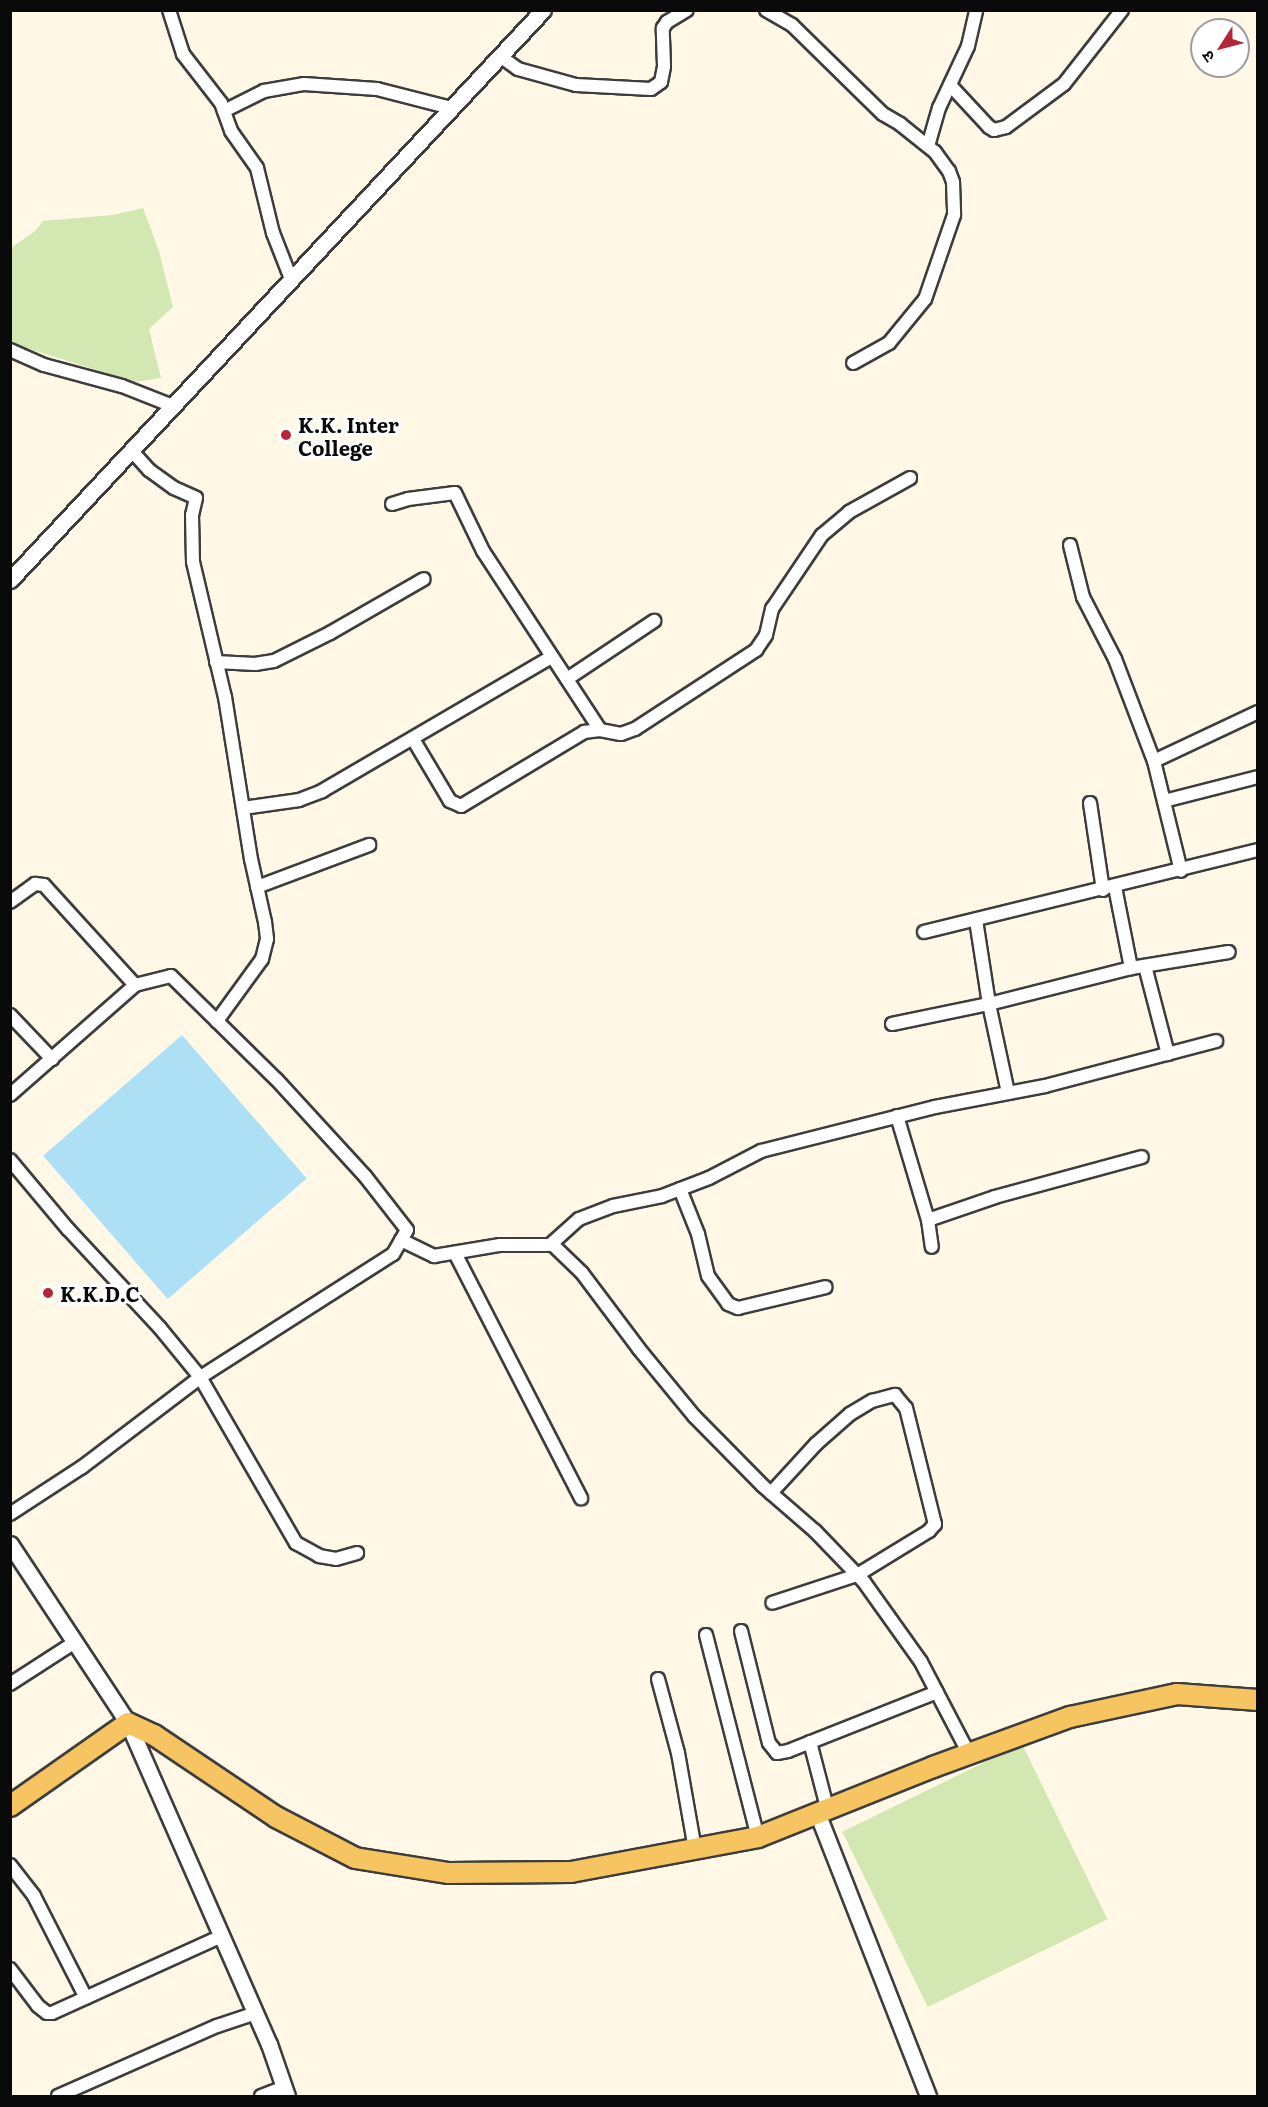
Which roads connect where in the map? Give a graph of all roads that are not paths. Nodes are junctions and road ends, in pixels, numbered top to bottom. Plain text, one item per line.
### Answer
1 (169, 10) edge
2 (687, 10) edge
3 (766, 10) edge
4 (976, 10) edge
5 (1122, 10) edge
6 (539, 12) edge
7 (500, 56) junction
8 (950, 85) junction
9 (451, 108) junction
10 (224, 111) junction
11 (928, 146) junction
12 (291, 279) junction
13 (10, 350) edge
14 (853, 363) dead end
15 (172, 406) junction
16 (131, 450) junction
17 (909, 478) dead end
18 (392, 504) dead end
19 (1070, 545) dead end
20 (424, 579) dead end
21 (10, 580) edge
22 (654, 621) dead end
23 (551, 657) junction
24 (216, 662) junction
25 (567, 678) junction
26 (1257, 712) edge
27 (600, 730) junction
28 (413, 739) junction
29 (1154, 760) junction
30 (1257, 777) edge
31 (1164, 801) junction
32 (1090, 803) dead end
33 (243, 808) junction
34 (369, 845) dead end
35 (1257, 850) edge
36 (1181, 871) junction
37 (257, 887) junction
38 (1109, 888) junction
39 (10, 902) edge
40 (976, 920) junction
41 (924, 932) dead end
42 (1229, 952) dead end
43 (1145, 966) junction
44 (1131, 969) junction
45 (135, 985) junction
46 (989, 1004) junction
47 (10, 1016) edge
48 (217, 1021) junction
49 (892, 1024) dead end
50 (1216, 1041) dead end
51 (1168, 1054) junction
52 (51, 1059) junction
53 (1008, 1093) junction
54 (10, 1095) edge
55 (897, 1116) junction
56 (1142, 1157) dead end
57 (10, 1160) edge
58 (680, 1189) junction
59 (928, 1220) junction
60 (401, 1240) junction
61 (550, 1245) junction
62 (932, 1247) dead end
63 (454, 1253) junction
64 (826, 1287) dead end
65 (200, 1377) junction
66 (771, 1494) junction
67 (581, 1498) dead end
68 (10, 1514) edge
69 (11, 1546) edge
70 (357, 1553) dead end
71 (857, 1575) junction
72 (772, 1603) dead end
73 (741, 1630) dead end
74 (706, 1635) dead end
75 (75, 1642) junction
76 (658, 1679) dead end
77 (10, 1684) edge
78 (936, 1692) junction
79 (1257, 1700) edge
80 (128, 1723) junction
81 (810, 1742) junction
82 (969, 1754) junction
83 (10, 1806) edge
84 (823, 1813) junction
85 (758, 1837) junction
86 (695, 1849) junction
87 (10, 1865) edge
88 (222, 1936) junction
89 (10, 1969) edge
90 (86, 1998) junction
91 (256, 2013) junction
92 (286, 2092) edge
93 (58, 2097) edge
94 (261, 2097) edge
95 (928, 2097) edge

1 - 10 street
2 - 7 street
3 - 11 street
4 - 8 street
5 - 8 street
6 - 7 street
7 - 9 street
8 - 11 street
9 - 10 street
9 - 12 street
10 - 12 street
11 - 14 street
12 - 15 street
13 - 15 street
15 - 16 street
16 - 21 street
16 - 24 street
17 - 27 street
18 - 23 street
19 - 29 street
20 - 24 street
22 - 25 street
23 - 25 street
23 - 28 street
24 - 33 street
25 - 27 street
26 - 29 street
27 - 28 street
28 - 33 street
29 - 31 street
30 - 31 street
31 - 36 street
32 - 38 street
33 - 37 street
34 - 37 street
35 - 36 street
36 - 38 street
37 - 48 street
38 - 40 street
38 - 44 street
39 - 45 street
40 - 41 street
40 - 46 street
42 - 43 street
43 - 44 street
43 - 51 street
44 - 46 street
45 - 48 street
45 - 52 street
46 - 49 street
46 - 53 street
47 - 52 street
48 - 60 street
50 - 51 street
51 - 53 street
52 - 54 street
53 - 55 street
55 - 58 street
55 - 59 street
56 - 59 street
57 - 65 street
58 - 61 street
58 - 64 street
59 - 62 street
60 - 63 street
60 - 65 street
61 - 63 street
61 - 66 street
63 - 67 street
65 - 68 street
65 - 70 street
66 - 71 street
66 - 71 street
69 - 75 street
71 - 72 street
71 - 78 street
73 - 81 street
74 - 85 street
75 - 77 street
75 - 80 street
76 - 86 street
78 - 81 street
78 - 82 street
79 - 82 main road
80 - 83 main road
80 - 86 main road
80 - 88 street
81 - 84 street
82 - 84 main road
84 - 85 main road
84 - 95 street
85 - 86 main road
87 - 90 street
88 - 90 street
88 - 91 street
89 - 90 street
91 - 92 street
91 - 93 street
92 - 94 street

